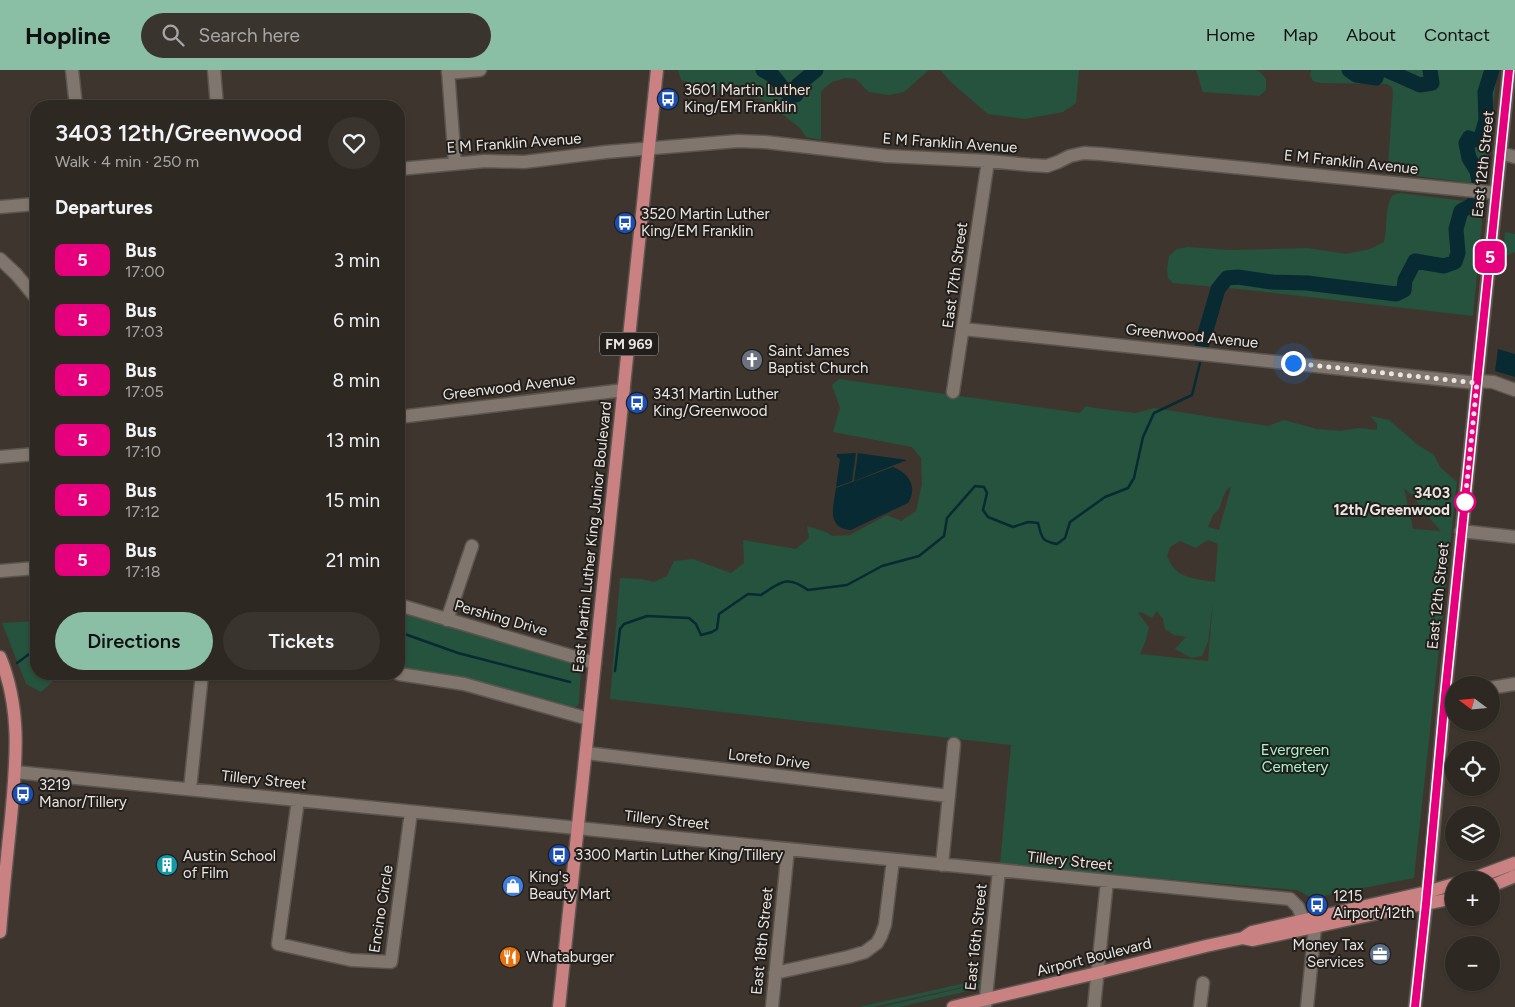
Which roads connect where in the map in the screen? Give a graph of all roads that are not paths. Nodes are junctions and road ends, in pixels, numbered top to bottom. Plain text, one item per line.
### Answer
1 (72, 70) edge
2 (214, 70) edge
3 (480, 70) edge
4 (657, 70) edge
5 (1509, 70) edge
6 (448, 71) edge
7 (75, 100) edge
8 (216, 100) edge
9 (649, 148) junction
10 (1500, 153) junction
11 (1515, 157) edge
12 (988, 161) junction
13 (455, 164) junction
14 (405, 168) edge
15 (1496, 193) junction
16 (30, 204) edge
17 (0, 207) edge
18 (0, 259) edge
19 (30, 291) edge
20 (963, 329) junction
21 (1477, 382) junction
22 (624, 390) junction
23 (1515, 390) edge
24 (953, 392) dead end
25 (405, 416) edge
26 (30, 454) edge
27 (0, 457) edge
28 (1462, 531) junction
29 (1515, 537) edge
30 (472, 546) dead end
31 (30, 568) edge
32 (0, 571) edge
33 (405, 607) edge
34 (447, 620) junction
35 (0, 657) edge
36 (595, 663) junction
37 (405, 675) edge
38 (1451, 676) edge
39 (201, 680) edge
40 (1515, 684) edge
41 (1500, 686) edge
42 (589, 719) junction
43 (1445, 731) edge
44 (954, 744) dead end
45 (586, 753) junction
46 (15, 772) junction
47 (190, 789) junction
48 (949, 796) junction
49 (298, 800) junction
50 (412, 812) junction
51 (578, 828) junction
52 (788, 848) junction
53 (894, 860) junction
54 (1515, 863) edge
55 (942, 865) junction
56 (1000, 870) junction
57 (1493, 871) edge
58 (1515, 876) edge
59 (1107, 881) junction
60 (1500, 882) edge
61 (1445, 889) edge
62 (1427, 898) junction
63 (1445, 898) edge
64 (1303, 919) junction
65 (1315, 927) junction
66 (0, 932) edge
67 (1243, 938) junction
68 (775, 973) junction
69 (1097, 973) junction
70 (1203, 983) dead end
71 (986, 1003) edge
72 (559, 1007) edge
73 (772, 1007) edge
74 (953, 1007) edge
75 (1094, 1007) edge
76 (1200, 1007) edge
77 (1307, 1007) edge
78 (1415, 1007) edge

1 - 7 street
2 - 8 street
3 - 6 street
4 - 9 main road, East Martin Luther King Junior Boulevard / FM 969
5 - 10 street, East 12th Street
6 - 13 street
9 - 12 street, E M Franklin Avenue
9 - 13 street, E M Franklin Avenue
9 - 22 main road, East Martin Luther King Junior Boulevard / FM 969
10 - 11 street
10 - 15 street, East 12th Street
12 - 15 street, E M Franklin Avenue
12 - 20 street, East 17th Street
13 - 14 street, E M Franklin Avenue
15 - 21 street, East 12th Street
16 - 17 street
18 - 19 street
20 - 21 street, Greenwood Avenue
20 - 24 street, East 17th Street
21 - 23 street, Greenwood Avenue
21 - 28 street, East 12th Street
22 - 25 street, Greenwood Avenue
22 - 36 main road, East Martin Luther King Junior Boulevard / FM 969
26 - 27 street
28 - 29 street
28 - 38 street, East 12th Street
30 - 34 street
31 - 32 street
33 - 34 street, Pershing Drive
34 - 36 street, Pershing Drive
35 - 46 main road
36 - 42 main road, East Martin Luther King Junior Boulevard / FM 969
37 - 42 street
39 - 47 street
40 - 41 street
42 - 45 main road, East Martin Luther King Junior Boulevard / FM 969
43 - 62 street, East 12th Street
44 - 48 street
45 - 48 street, Loreto Drive
45 - 51 main road, East Martin Luther King Junior Boulevard / FM 969
46 - 47 street, Tillery Street
46 - 66 main road
47 - 49 street, Tillery Street
48 - 55 street
49 - 50 street, Tillery Street
49 - 50 street, Encino Circle
50 - 51 street, Tillery Street
51 - 52 street, Tillery Street
51 - 72 main road, East Martin Luther King Junior Boulevard / FM 969
52 - 53 street, Tillery Street
52 - 68 street, East 18th Street
53 - 55 street, Tillery Street
53 - 68 street
54 - 57 main road
55 - 56 street, Tillery Street
56 - 59 street, Tillery Street
56 - 71 street, East 16th Street
58 - 60 main road
59 - 64 street, Tillery Street
59 - 69 street
61 - 62 main road, Airport Boulevard
62 - 63 main road, Airport Boulevard
62 - 64 main road, Airport Boulevard
62 - 65 main road, Airport Boulevard
62 - 78 street, East 12th Street
64 - 67 main road, Airport Boulevard
65 - 67 main road, Airport Boulevard
65 - 77 street
67 - 69 main road, Airport Boulevard
68 - 73 street, East 18th Street
69 - 71 main road, Airport Boulevard
69 - 75 street
70 - 76 street
71 - 74 main road, Airport Boulevard

